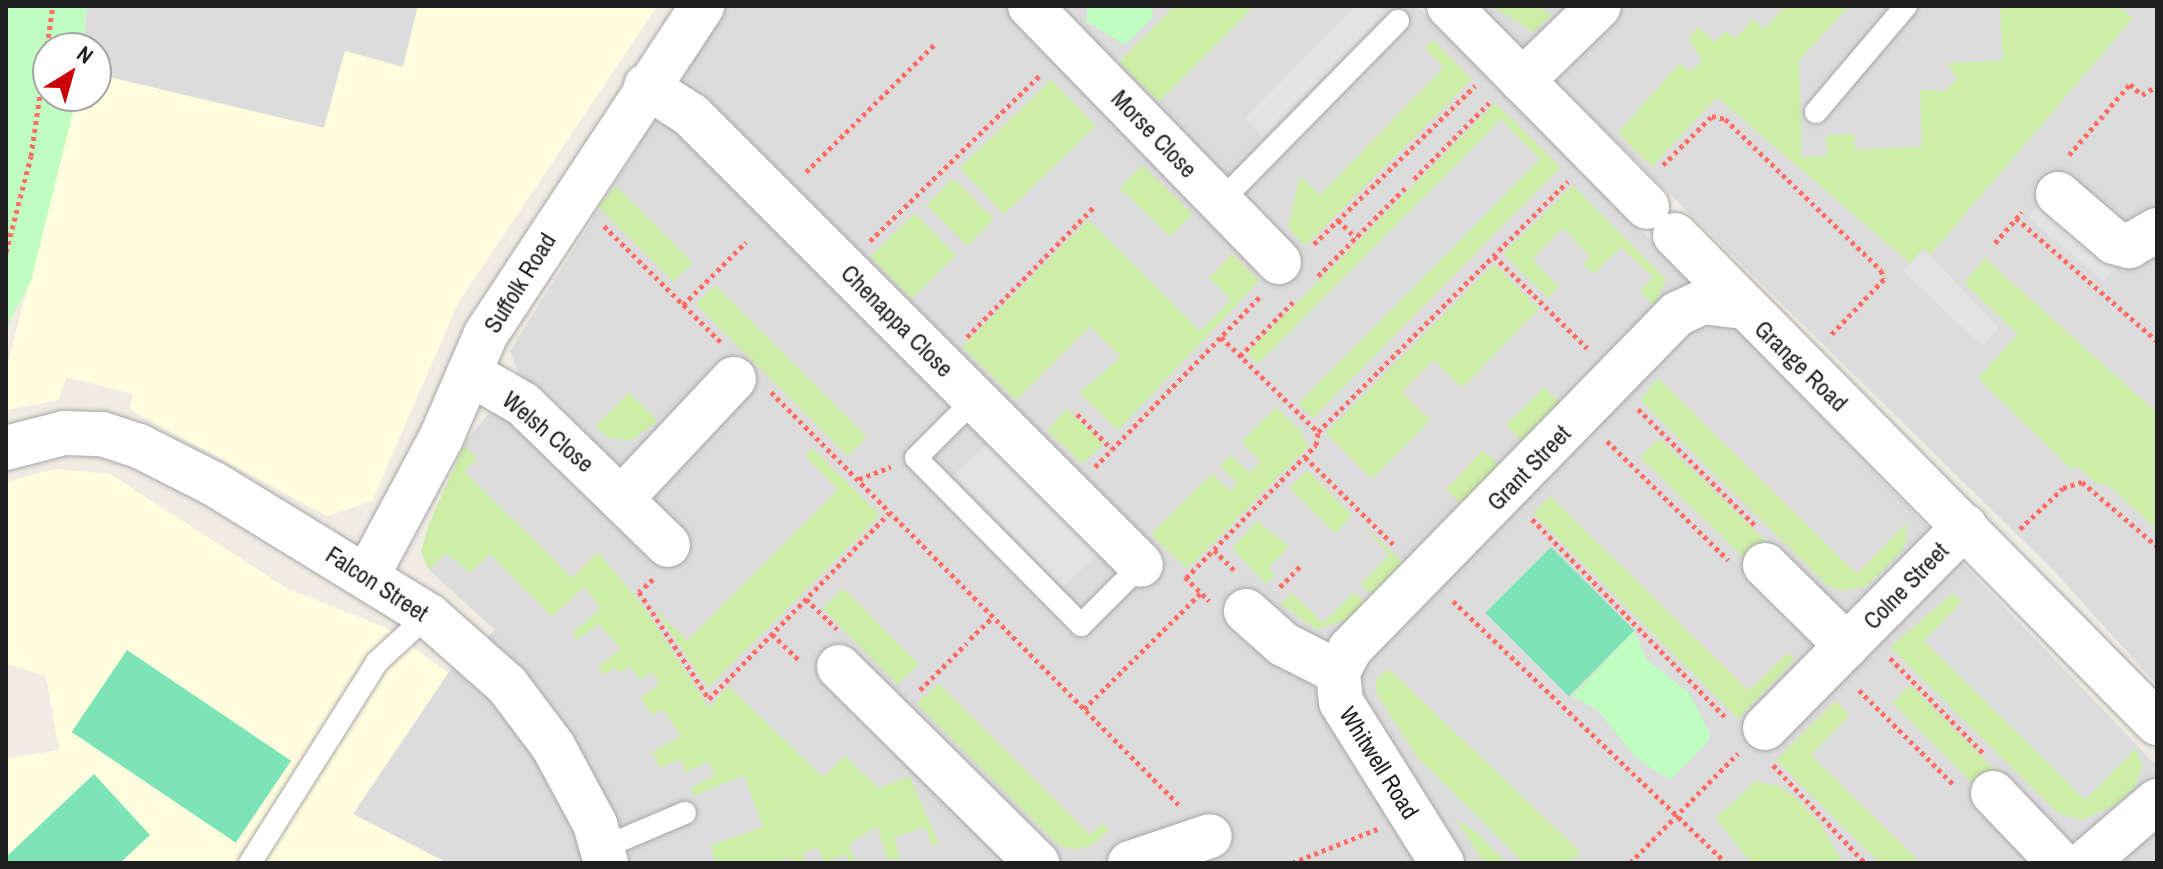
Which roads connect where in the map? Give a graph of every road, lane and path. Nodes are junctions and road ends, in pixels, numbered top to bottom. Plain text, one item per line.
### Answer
1 (53, 6) edge
2 (702, 6) edge
3 (1030, 6) edge
4 (1449, 6) edge
5 (1599, 6) edge
6 (1906, 6) edge
7 (1398, 21) dead end
8 (935, 44) dead end
9 (1070, 47) junction
10 (1519, 78) junction
11 (646, 86) junction
12 (2157, 86) edge
13 (1816, 112) dead end
14 (1594, 154) junction
15 (1414, 179) dead end
16 (2051, 185) junction
17 (1407, 186) dead end
18 (575, 197) junction
19 (776, 200) junction
20 (1220, 202) junction
21 (1095, 206) dead end
22 (1653, 213) junction
23 (2016, 218) junction
24 (1338, 220) dead end
25 (2157, 230) edge
26 (1356, 238) junction
27 (746, 242) dead end
28 (1995, 243) dead end
29 (6, 252) edge
30 (1494, 256) junction
31 (843, 267) junction
32 (1297, 279) junction
33 (683, 305) junction
34 (1741, 307) junction
35 (1221, 337) dead end
36 (2157, 341) edge
37 (1240, 356) junction
38 (940, 365) junction
39 (1801, 366) junction
40 (743, 372) junction
41 (469, 373) junction
42 (1614, 380) junction
43 (975, 399) junction
44 (1077, 414) dead end
45 (1580, 415) junction
46 (1318, 432) junction
47 (26, 443) edge
48 (1112, 449) dead end
49 (1305, 457) junction
50 (1506, 493) junction
51 (623, 497) junction
52 (889, 513) junction
53 (1979, 541) junction
54 (668, 545) joint
55 (2157, 546) edge
56 (1753, 554) junction
57 (1141, 565) junction
58 (1424, 573) junction
59 (367, 576) junction
60 (1186, 578) junction
61 (1201, 593) junction
62 (1246, 611) joint
63 (428, 615) junction
64 (992, 618) junction
65 (1847, 646) junction
66 (839, 667) dead end
67 (1338, 672) junction
68 (1084, 709) junction
69 (891, 719) junction
70 (2157, 723) edge
71 (1757, 735) junction
72 (1981, 781) junction
73 (2157, 801) edge
74 (685, 813) dead end
75 (1411, 815) junction
76 (1676, 815) junction
77 (1210, 836) joint
78 (2112, 855) edge
79 (604, 856) edge
80 (250, 863) edge
81 (1037, 863) edge
82 (1130, 863) edge
83 (1292, 863) edge
84 (1442, 863) edge
85 (1630, 863) edge
86 (1726, 863) edge
87 (1865, 863) edge
88 (2060, 863) edge

1 - 29 path
2 - 11 street, Suffolk Road
3 - 9 street, Morse Close
4 - 10 street, Grange Road
5 - 10 street
6 - 13 lane
7 - 20 lane
8 - 19 path
9 - 20 street, Morse Close
9 - 31 path
10 - 14 street, Grange Road
10 - 15 path
11 - 18 street, Suffolk Road
11 - 19 street, Chenappa Close
12 - 16 path
14 - 22 street, Grange Road
14 - 30 path
16 - 23 path
16 - 25 street
17 - 26 path
18 - 33 path
18 - 41 street, Suffolk Road
19 - 31 street, Chenappa Close
20 - 32 street, Morse Close
21 - 38 path
22 - 34 street, Grange Road
22 - 39 path
23 - 28 path
23 - 36 path
24 - 26 path
26 - 32 path
27 - 33 path
30 - 42 path
30 - 46 path
31 - 38 street, Chenappa Close
32 - 37 path
33 - 40 path
34 - 39 street, Grange Road
34 - 42 street, Grant Street
35 - 37 path
37 - 46 path
38 - 43 street, Chenappa Close
39 - 53 street, Grange Road
40 - 51 street
40 - 52 path
41 - 51 street, Welsh Close
41 - 59 street, Suffolk Road
42 - 45 street, Grant Street
42 - 56 path
43 - 57 street, Chenappa Close
43 - 57 lane
44 - 48 path
45 - 50 street, Grant Street
45 - 56 path
46 - 49 path
47 - 59 street, Falcon Street
49 - 58 path
49 - 60 path
50 - 58 street, Grant Street
50 - 71 path
51 - 54 street, Welsh Close
52 - 54 path
52 - 64 path
53 - 55 path
53 - 65 street, Colne Street
53 - 70 street, Grange Road
56 - 65 street, Colne Street
57 - 60 path
58 - 67 street, Grant Street
58 - 76 path
59 - 63 street, Falcon Street
60 - 61 path
61 - 62 path
61 - 68 path
62 - 67 street, Whitwell Road
63 - 79 street, Falcon Street
63 - 80 lane
64 - 68 path
64 - 69 path
65 - 71 street, Colne Street
65 - 72 path
65 - 72 path
66 - 69 street
67 - 75 street, Whitwell Road
68 - 77 path
69 - 81 street
71 - 76 path
71 - 87 path
72 - 88 street
73 - 78 street
74 - 79 lane
75 - 83 path
75 - 84 street, Whitwell Road
76 - 85 path
76 - 86 path
77 - 82 street

